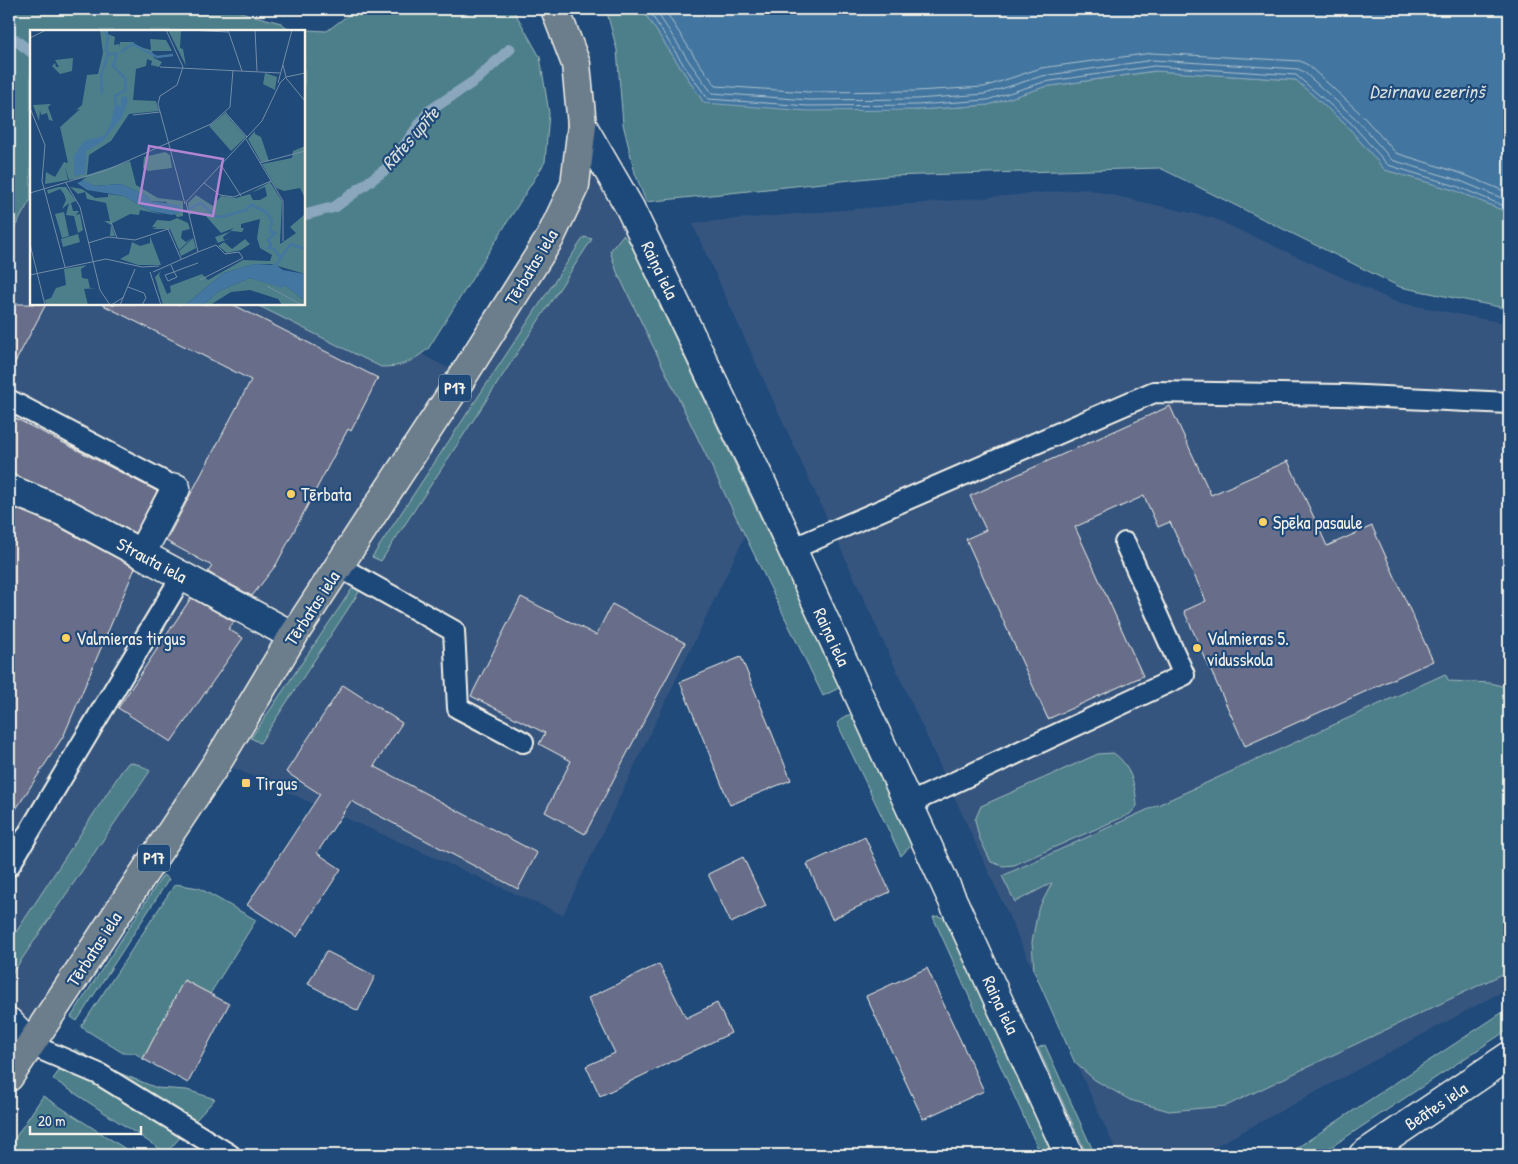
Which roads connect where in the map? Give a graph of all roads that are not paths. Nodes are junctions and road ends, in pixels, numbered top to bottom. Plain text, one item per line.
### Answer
1 (555, 9) edge
2 (582, 125) junction
3 (9, 400) edge
4 (1509, 403) edge
5 (176, 488) joint
6 (9, 489) edge
7 (1125, 543) dead end
8 (792, 549) junction
9 (141, 554) junction
10 (338, 566) junction
11 (182, 576) junction
12 (292, 636) junction
13 (523, 742) dead end
14 (908, 804) junction
15 (9, 866) edge
16 (9, 1022) edge
17 (31, 1045) junction
18 (1509, 1056) edge
19 (9, 1077) edge
20 (230, 1155) edge
21 (1069, 1155) edge
22 (1363, 1155) edge

1 - 2 main road, P17
2 - 8 street, Raiņa iela
2 - 10 main road, Tērbatas iela / P17
3 - 5 lane
4 - 8 lane
5 - 9 street
6 - 9 street, Strauta iela
7 - 14 lane
8 - 14 street, Raiņa iela
9 - 11 street, Strauta iela
10 - 12 main road, Tērbatas iela / P17
10 - 13 lane
11 - 12 street, Strauta iela
11 - 15 lane
12 - 17 main road, Tērbatas iela / P17
14 - 21 street, Raiņa iela
16 - 17 street
17 - 19 main road, Tērbatas iela / P17
17 - 20 lane
18 - 22 street, Beātes iela

